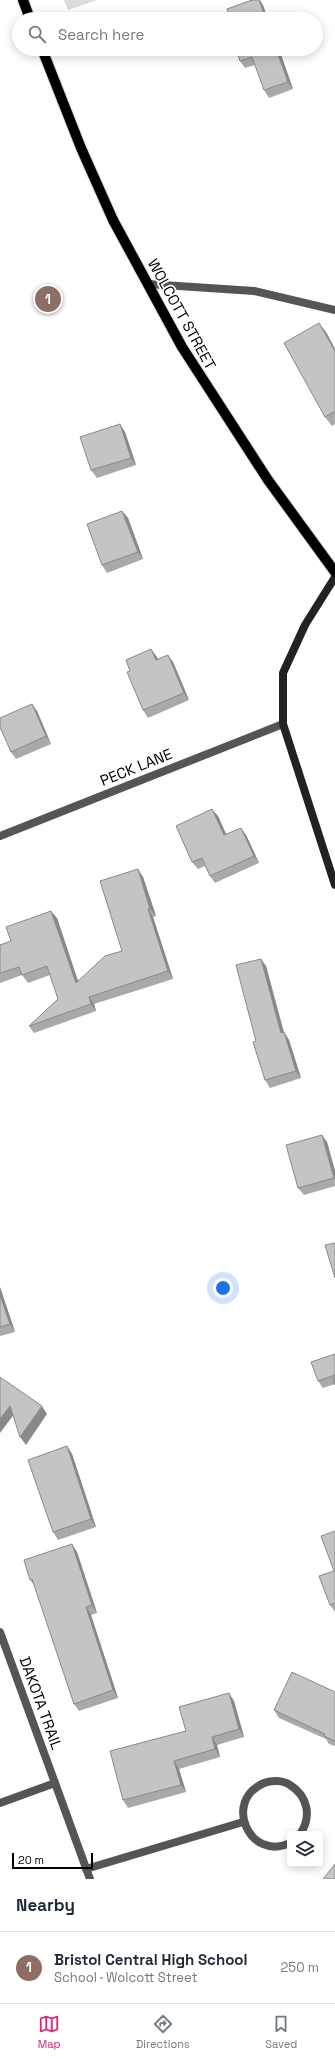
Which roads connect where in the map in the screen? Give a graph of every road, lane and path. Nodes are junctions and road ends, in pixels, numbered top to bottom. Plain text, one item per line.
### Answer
1 (23, 0) edge
2 (27, 12) edge
3 (45, 56) edge
4 (148, 284) junction
5 (335, 310) edge
6 (335, 572) edge
7 (335, 577) edge
8 (283, 724) junction
9 (0, 836) edge
10 (335, 885) edge
11 (0, 1632) edge
12 (55, 1783) junction
13 (0, 1803) edge
14 (243, 1822) junction
15 (302, 1831) edge
16 (287, 1844) edge
17 (86, 1869) junction
18 (90, 1879) edge

1 - 2 main road
3 - 4 main road, WOLCOTT STREET
4 - 5 street
4 - 6 main road, WOLCOTT STREET
7 - 8 main road
8 - 9 street, PECK LANE
8 - 10 main road
11 - 12 street, DAKOTA TRAIL
12 - 13 street
12 - 17 street, DAKOTA TRAIL
14 - 15 street
14 - 16 street
14 - 17 street
17 - 18 street, DAKOTA TRAIL

